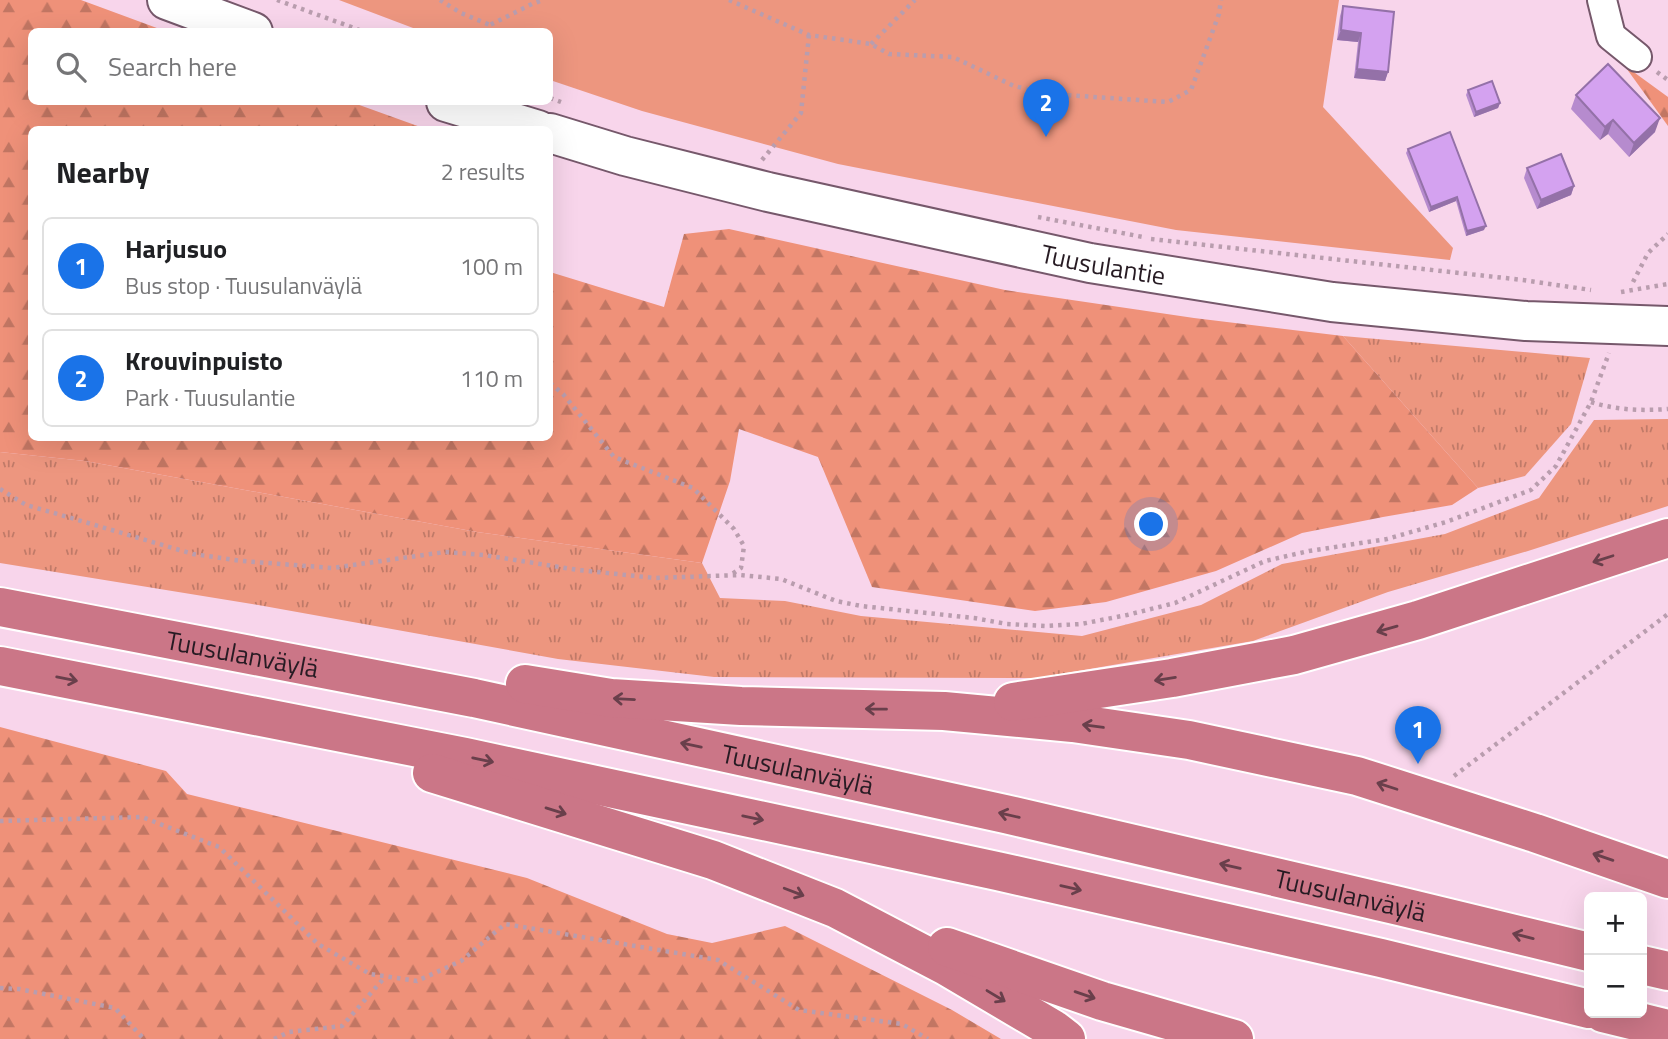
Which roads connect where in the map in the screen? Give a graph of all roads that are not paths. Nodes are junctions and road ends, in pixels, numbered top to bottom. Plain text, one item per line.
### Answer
1 (167, 0) edge
2 (1602, 0) edge
3 (242, 28) edge
4 (1637, 57) dead end
5 (456, 105) edge
6 (559, 119) edge
7 (525, 126) edge
8 (1668, 326) edge
9 (1668, 538) edge
10 (0, 607) edge
11 (261, 657) junction
12 (0, 666) edge
13 (944, 711) junction
14 (233, 712) junction
15 (1668, 878) edge
16 (835, 908) junction
17 (1584, 951) edge
18 (1647, 966) edge
19 (1668, 971) edge
20 (1584, 1008) edge
21 (1625, 1018) edge
22 (1668, 1028) edge
23 (1066, 1039) edge
24 (1234, 1039) edge

1 - 3 main road
2 - 4 street
5 - 7 main road
6 - 8 main road, Tuusulantie
9 -> 13 highway
10 - 11 highway, Tuusulanväylä
13 -> 11 highway
17 -> 11 highway, Tuusulanväylä
12 -> 14 highway
15 -> 13 highway
14 -> 16 highway
14 -> 20 highway
16 -> 23 highway
16 -> 24 highway
18 - 19 highway
21 - 22 highway

